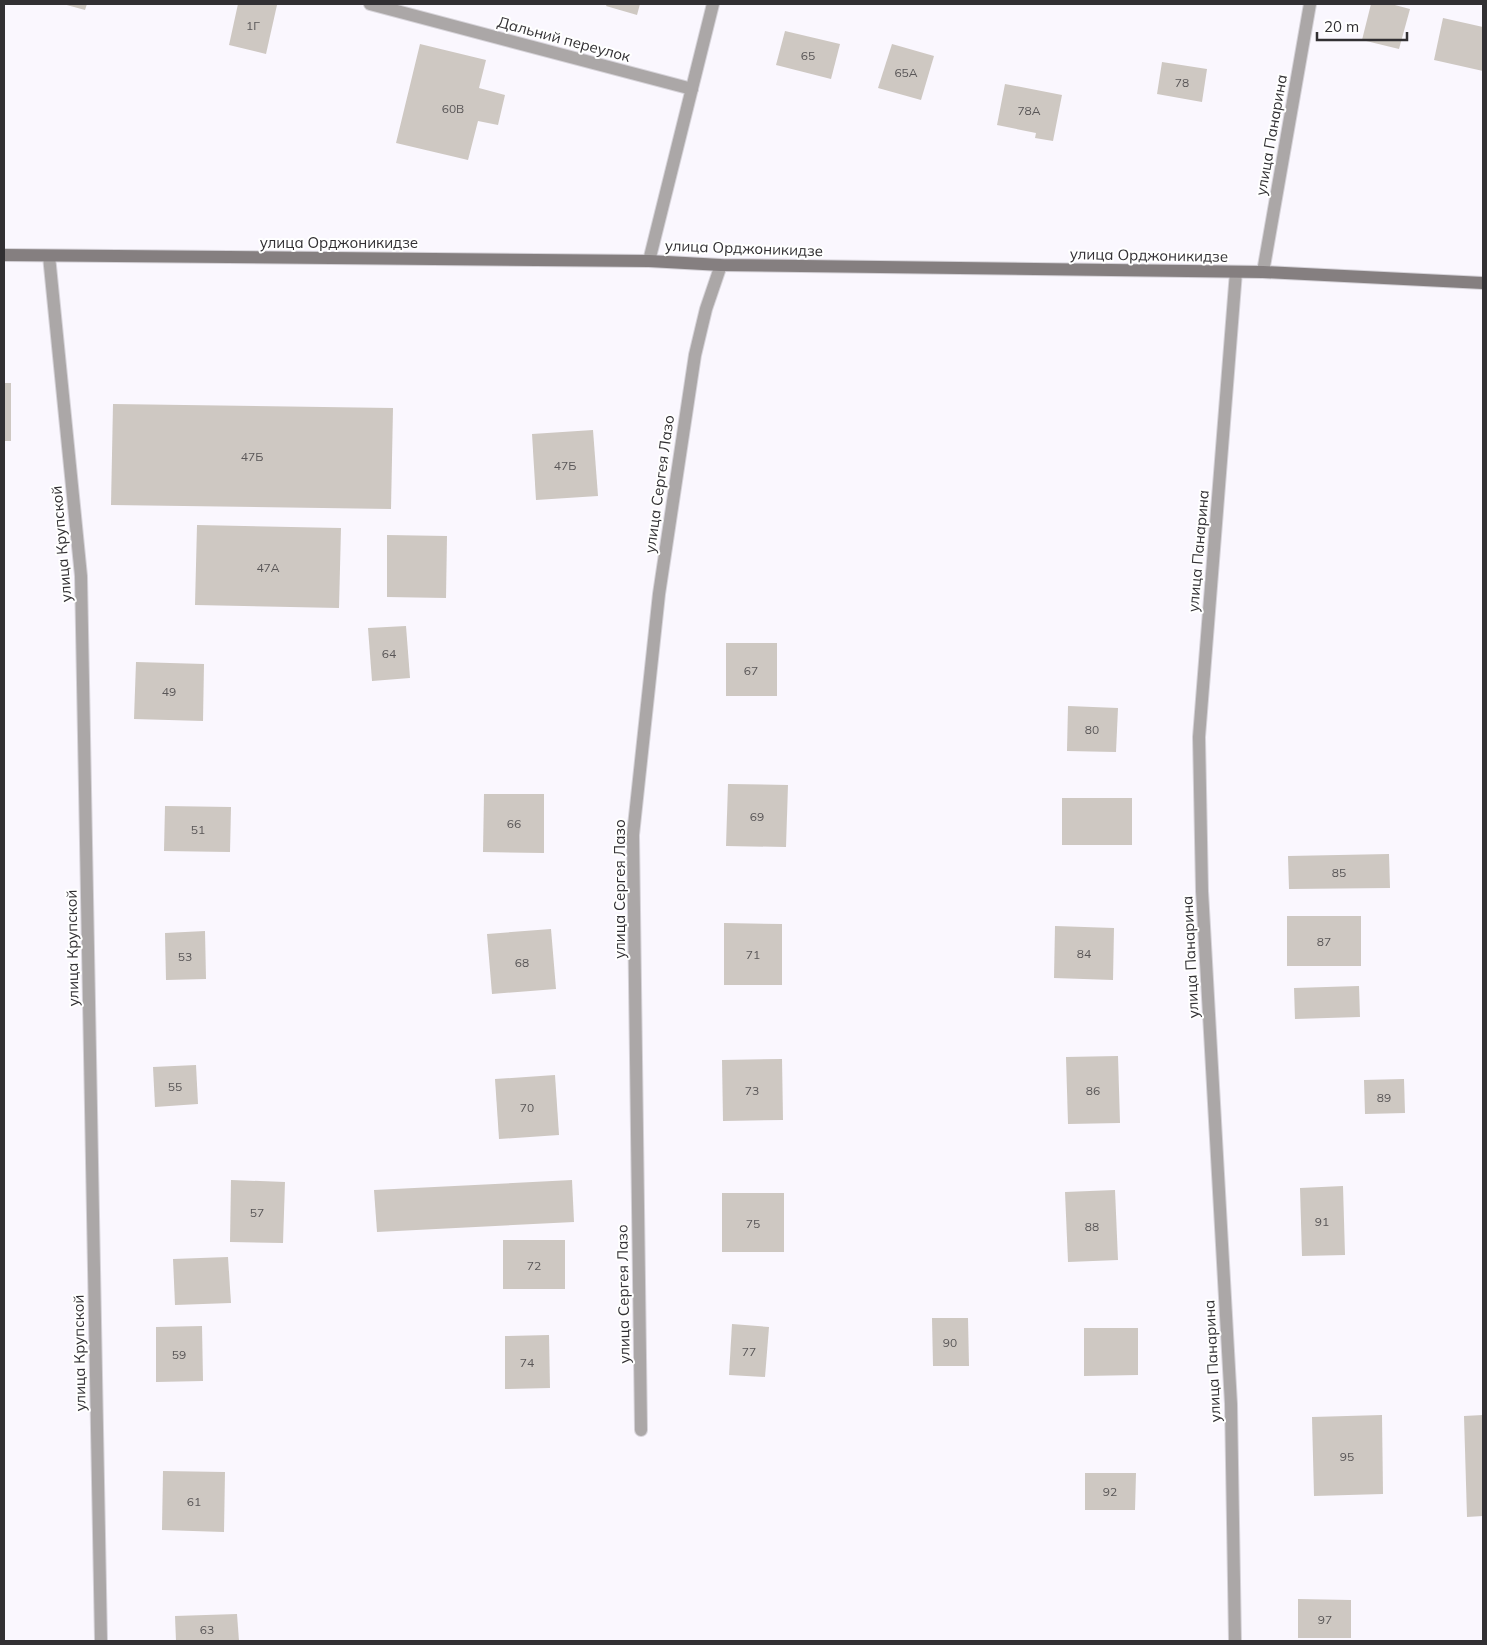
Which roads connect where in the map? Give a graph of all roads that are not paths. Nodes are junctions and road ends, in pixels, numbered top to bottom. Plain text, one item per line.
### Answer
1 (370, 4) edge
2 (713, 4) edge
3 (1310, 4) edge
4 (692, 89) junction
5 (4, 255) edge
6 (49, 256) junction
7 (649, 261) junction
8 (720, 265) junction
9 (1236, 272) junction
10 (1263, 272) junction
11 (1483, 283) edge
12 (641, 1430) dead end
13 (101, 1641) edge
14 (1235, 1641) edge

1 - 4 street, Дальний переулок
2 - 4 street
3 - 10 street, улица Панарина
4 - 7 street
5 - 6 main road, улица Орджоникидзе
6 - 7 main road, улица Орджоникидзе
6 - 13 street, улица Крупской
7 - 8 main road, улица Орджоникидзе
8 - 9 main road, улица Орджоникидзе
8 - 12 street, улица Сергея Лазо
9 - 10 main road, улица Орджоникидзе
9 - 14 street, улица Панарина
10 - 11 main road, улица Орджоникидзе

